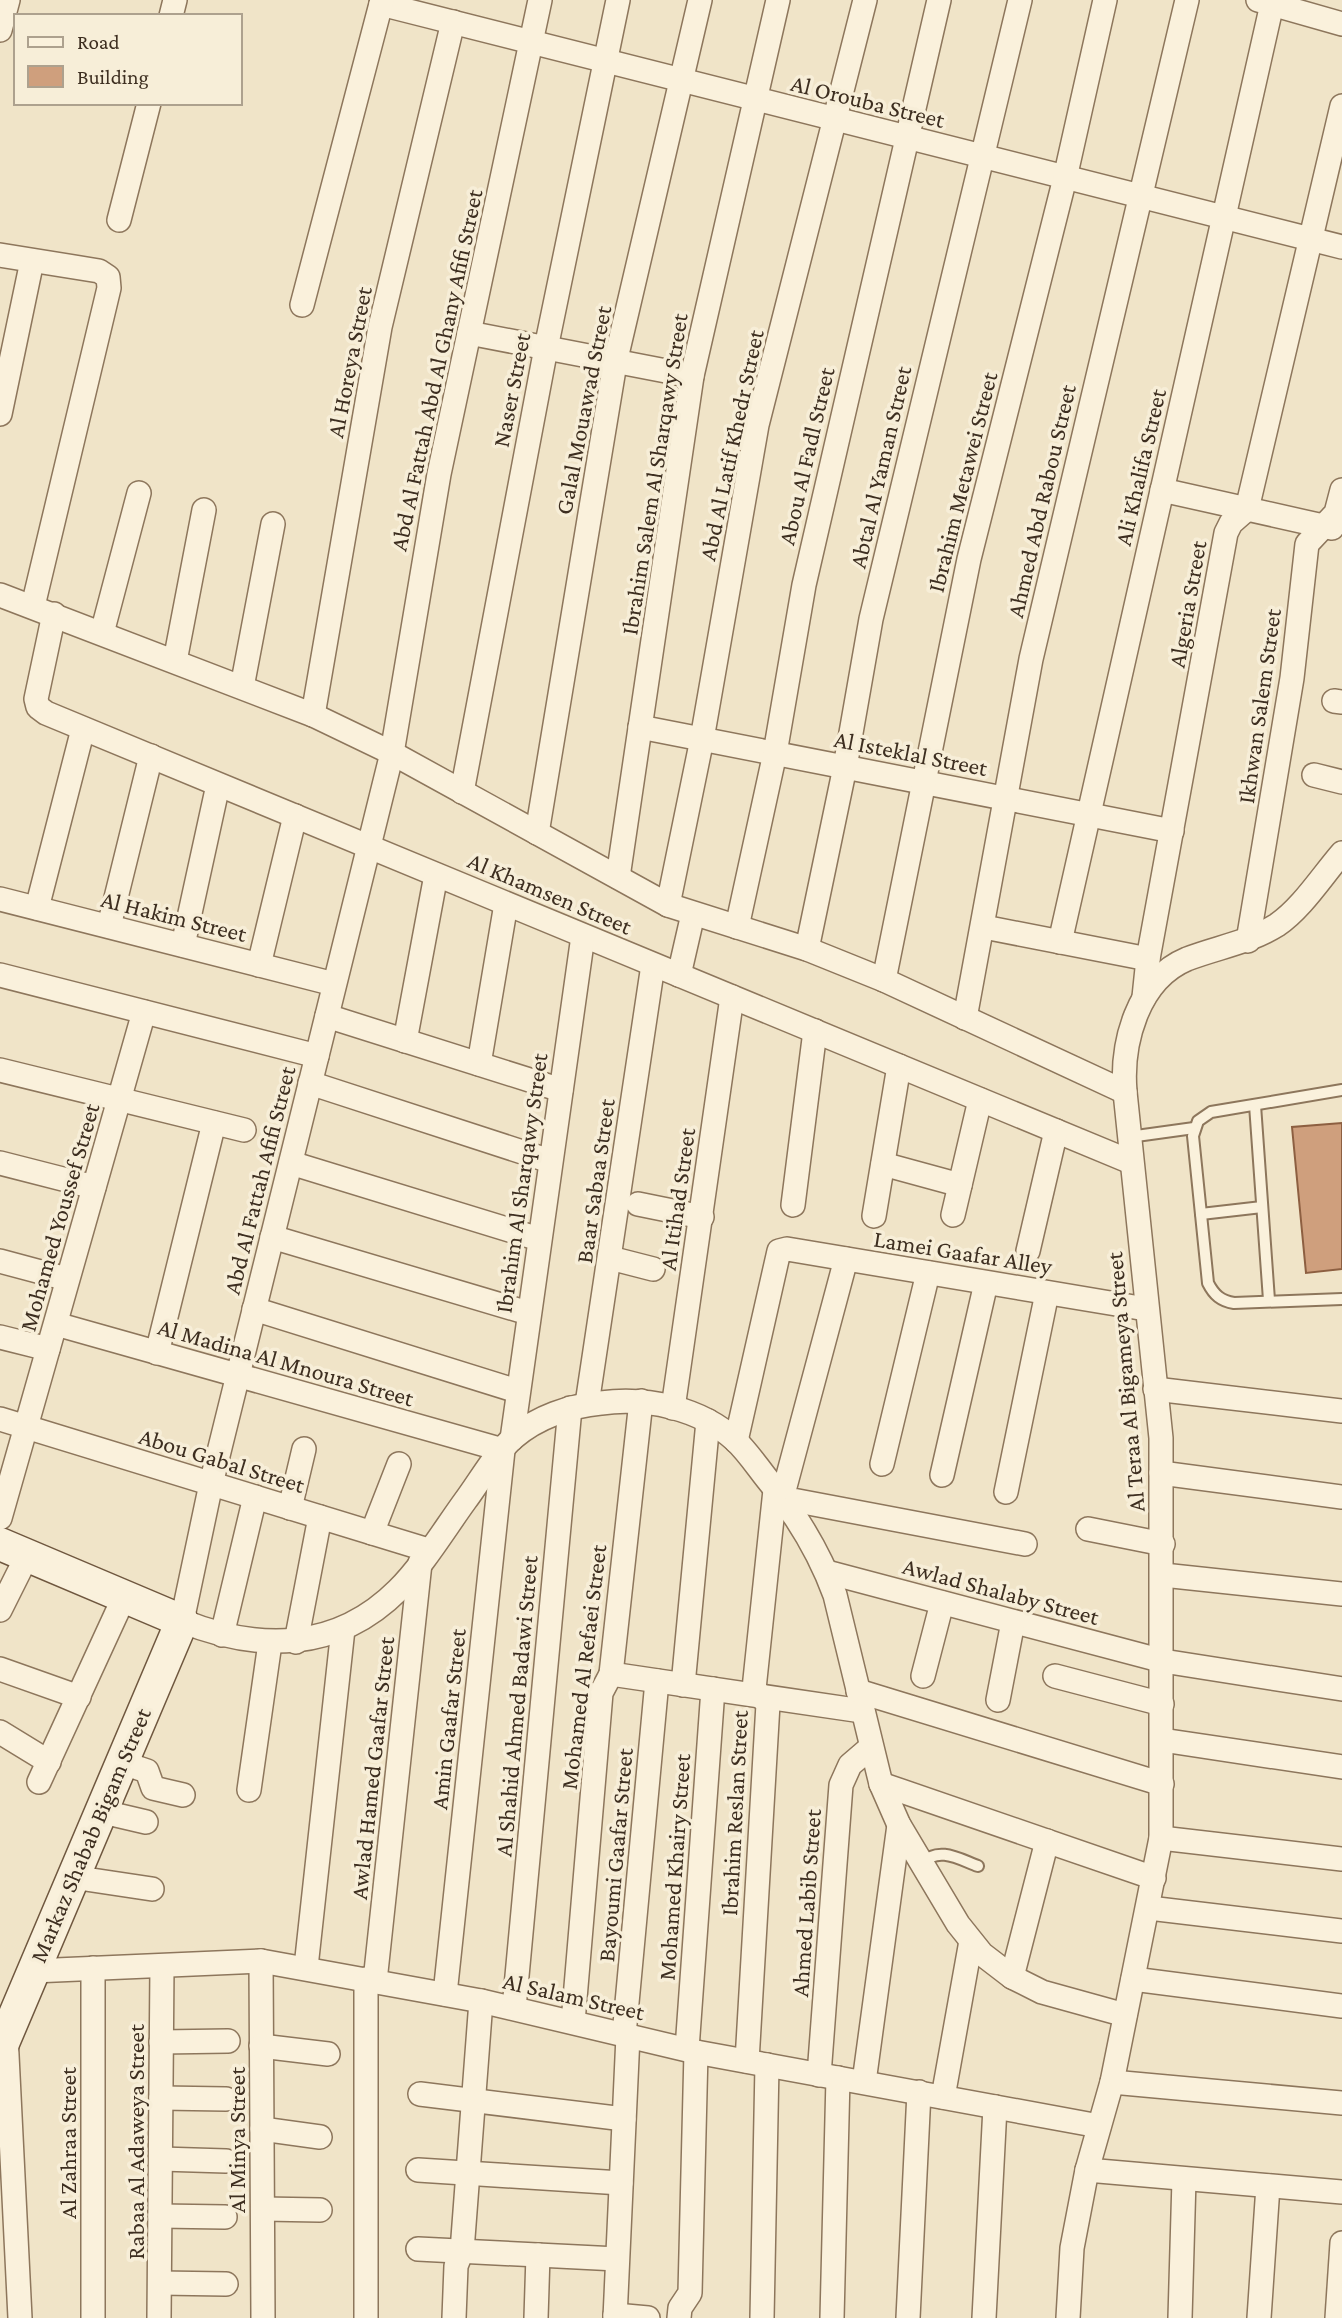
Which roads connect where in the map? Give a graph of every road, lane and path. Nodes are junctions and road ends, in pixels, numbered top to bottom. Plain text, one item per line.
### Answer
1 (8, 0) edge
2 (540, 0) edge
3 (618, 0) edge
4 (700, 0) edge
5 (778, 0) edge
6 (865, 0) edge
7 (939, 0) edge
8 (1020, 0) edge
9 (1105, 0) edge
10 (1187, 0) edge
11 (382, 2) edge
12 (1264, 2) edge
13 (453, 22) junction
14 (1342, 23) edge
15 (0, 30) edge
16 (531, 41) junction
17 (604, 62) junction
18 (682, 82) junction
19 (758, 99) junction
20 (148, 105) edge
21 (1342, 106) edge
22 (835, 121) junction
23 (907, 139) junction
24 (981, 157) junction
25 (1065, 178) junction
26 (1139, 197) junction
27 (1223, 217) junction
28 (119, 220) dead end
29 (1311, 239) junction
30 (1342, 247) edge
31 (0, 255) edge
32 (32, 261) junction
33 (302, 304) dead end
34 (469, 333) junction
35 (546, 348) junction
36 (615, 363) junction
37 (692, 376) junction
38 (0, 414) edge
39 (1162, 490) junction
40 (1342, 490) edge
41 (139, 493) dead end
42 (1247, 509) junction
43 (204, 510) dead end
44 (273, 524) dead end
45 (1334, 528) edge
46 (0, 595) edge
47 (43, 610) junction
48 (102, 633) junction
49 (175, 661) junction
50 (242, 687) junction
51 (313, 715) junction
52 (640, 727) junction
53 (83, 729) junction
54 (702, 739) junction
55 (392, 753) junction
56 (775, 753) junction
57 (150, 757) junction
58 (845, 767) junction
59 (1314, 775) dead end
60 (925, 782) junction
61 (1342, 782) edge
62 (218, 785) junction
63 (462, 792) junction
64 (1003, 798) junction
65 (1088, 815) junction
66 (295, 816) junction
67 (1172, 831) junction
68 (537, 833) junction
69 (369, 847) junction
70 (1342, 853) edge
71 (436, 875) junction
72 (618, 877) junction
73 (0, 899) edge
74 (506, 904) junction
75 (668, 905) junction
76 (37, 908) junction
77 (693, 914) junction
78 (109, 926) junction
79 (737, 927) junction
80 (984, 927) junction
81 (583, 936) junction
82 (1248, 941) junction
83 (1060, 942) junction
84 (183, 945) junction
85 (807, 949) junction
86 (1148, 959) junction
87 (259, 965) junction
88 (653, 965) junction
89 (0, 975) edge
90 (680, 975) junction
91 (884, 980) junction
92 (334, 984) junction
93 (732, 997) junction
94 (1144, 1000) junction
95 (144, 1012) junction
96 (327, 1016) junction
97 (965, 1018) junction
98 (815, 1031) junction
99 (405, 1041) junction
100 (317, 1056) junction
101 (479, 1064) junction
102 (899, 1066) junction
103 (0, 1070) edge
104 (310, 1083) junction
105 (561, 1090) junction
106 (1342, 1090) edge
107 (1125, 1092) junction
108 (119, 1100) junction
109 (980, 1100) junction
110 (1255, 1105) junction
111 (214, 1123) junction
112 (1194, 1128) junction
113 (244, 1130) dead end
114 (1056, 1131) junction
115 (1129, 1137) junction
116 (550, 1161) junction
117 (1131, 1162) junction
118 (0, 1163) edge
119 (290, 1163) junction
120 (883, 1164) junction
121 (960, 1185) junction
122 (94, 1187) junction
123 (638, 1204) dead end
124 (793, 1205) dead end
125 (1262, 1207) junction
126 (1201, 1214) junction
127 (953, 1215) dead end
128 (874, 1216) dead end
129 (702, 1217) junction
130 (272, 1237) junction
131 (539, 1239) junction
132 (1028, 1251) dead end
133 (610, 1258) junction
134 (846, 1259) junction
135 (0, 1261) edge
136 (653, 1269) dead end
137 (928, 1273) junction
138 (67, 1279) junction
139 (986, 1283) junction
140 (1047, 1293) junction
141 (1342, 1299) edge
142 (1269, 1300) junction
143 (254, 1309) junction
144 (1146, 1309) junction
145 (528, 1313) junction
146 (56, 1324) junction
147 (0, 1336) edge
148 (48, 1349) junction
149 (157, 1353) junction
150 (238, 1376) junction
151 (1155, 1389) junction
152 (517, 1391) junction
153 (641, 1401) junction
154 (579, 1406) junction
155 (673, 1408) junction
156 (1342, 1411) edge
157 (0, 1419) edge
158 (708, 1421) junction
159 (26, 1427) junction
160 (736, 1441) junction
161 (508, 1444) junction
162 (304, 1448) dead end
163 (399, 1464) dead end
164 (883, 1464) dead end
165 (1161, 1473) junction
166 (942, 1475) dead end
167 (211, 1484) junction
168 (1006, 1492) dead end
169 (779, 1494) junction
170 (255, 1497) junction
171 (1342, 1497) edge
172 (290, 1508) junction
173 (320, 1517) junction
174 (0, 1518) edge
175 (1088, 1529) dead end
176 (372, 1533) junction
177 (1025, 1544) dead end
178 (1163, 1544) junction
179 (14, 1549) edge
180 (424, 1555) junction
181 (827, 1572) junction
182 (1163, 1575) junction
183 (1342, 1594) edge
184 (125, 1595) junction
185 (942, 1603) junction
186 (0, 1610) edge
187 (182, 1621) junction
188 (1013, 1622) junction
189 (343, 1629) junction
190 (222, 1635) junction
191 (296, 1642) junction
192 (270, 1643) junction
193 (1163, 1661) junction
194 (0, 1669) edge
195 (611, 1674) junction
196 (923, 1676) dead end
197 (1055, 1676) dead end
198 (657, 1681) junction
199 (683, 1685) junction
200 (713, 1689) junction
201 (1342, 1689) edge
202 (759, 1696) junction
203 (79, 1697) junction
204 (998, 1700) dead end
205 (860, 1701) junction
206 (1162, 1704) junction
207 (0, 1732) edge
208 (1162, 1740) junction
209 (871, 1747) junction
210 (120, 1762) junction
211 (1342, 1767) edge
212 (881, 1784) junction
213 (1162, 1784) junction
214 (248, 1790) dead end
215 (183, 1795) dead end
216 (99, 1811) junction
217 (146, 1822) dead end
218 (899, 1825) junction
219 (1161, 1838) junction
220 (1047, 1842) junction
221 (1342, 1859) edge
222 (922, 1863) junction
223 (978, 1866) dead end
224 (72, 1877) junction
225 (1154, 1878) junction
226 (152, 1889) dead end
227 (1149, 1908) junction
228 (1342, 1931) edge
229 (971, 1941) junction
230 (261, 1961) junction
231 (162, 1966) junction
232 (93, 1968) junction
233 (306, 1968) junction
234 (33, 1971) junction
235 (1012, 1977) junction
236 (1133, 1979) junction
237 (370, 1980) junction
238 (445, 1994) junction
239 (481, 2001) junction
240 (1342, 2006) edge
241 (514, 2008) junction
242 (1125, 2015) junction
243 (573, 2022) junction
244 (5, 2028) edge
245 (626, 2035) junction
246 (228, 2041) dead end
247 (161, 2042) junction
248 (261, 2046) junction
249 (692, 2050) junction
250 (328, 2054) dead end
251 (757, 2063) junction
252 (829, 2076) junction
253 (863, 2082) junction
254 (1112, 2082) junction
255 (919, 2092) junction
256 (420, 2094) dead end
257 (943, 2097) junction
258 (161, 2098) junction
259 (226, 2099) dead end
260 (474, 2101) junction
261 (1342, 2103) edge
262 (995, 2107) junction
263 (624, 2119) junction
264 (1099, 2126) junction
265 (262, 2129) junction
266 (320, 2137) dead end
267 (161, 2159) junction
268 (226, 2161) dead end
269 (1087, 2170) junction
270 (418, 2171) dead end
271 (468, 2174) junction
272 (1184, 2179) junction
273 (621, 2183) junction
274 (1268, 2186) junction
275 (1342, 2192) edge
276 (263, 2208) junction
277 (320, 2210) dead end
278 (160, 2216) junction
279 (225, 2217) dead end
280 (1342, 2243) edge
281 (418, 2249) dead end
282 (462, 2251) junction
283 (8, 2253) edge
284 (538, 2255) junction
285 (617, 2259) junction
286 (160, 2283) junction
287 (226, 2284) dead end
288 (13, 2315) edge
289 (615, 2317) edge
290 (93, 2318) edge
291 (159, 2318) edge
292 (263, 2318) edge
293 (366, 2318) edge
294 (454, 2318) edge
295 (536, 2318) edge
296 (648, 2318) edge
297 (679, 2318) edge
298 (762, 2318) edge
299 (832, 2318) edge
300 (908, 2318) edge
301 (984, 2318) edge
302 (1068, 2318) edge
303 (1180, 2318) edge
304 (1259, 2318) edge
305 (1337, 2318) edge

1 - 15 street
2 - 16 street, Abd Al Fattah Abd Al Ghany Afifi Street
3 - 17 street, Naser Street
4 - 18 street, Galal Mouawad Street
5 - 19 street, Ibrahim Salem Al Sharqawy Street
6 - 22 street, Abd Al Latif Khedr Street
7 - 23 street, Abou Al Fadl Street
8 - 24 street, Abtal Al Yaman Street
9 - 25 street, Ibrahim Metawei Street
10 - 26 street, Ahmed Abd Rabou Street
11 - 13 street, Al Orouba Street
11 - 33 street
12 - 14 street
12 - 27 street, Ali Khalifa Street
13 - 16 street, Al Orouba Street
13 - 51 street, Al Horeya Street
16 - 17 street, Al Orouba Street
16 - 34 street, Abd Al Fattah Abd Al Ghany Afifi Street
17 - 18 street, Al Orouba Street
17 - 35 street, Naser Street
18 - 19 street, Al Orouba Street
18 - 36 street, Galal Mouawad Street
19 - 22 street, Al Orouba Street
19 - 37 street, Ibrahim Salem Al Sharqawy Street
20 - 28 street
21 - 29 street, Algeria Street
22 - 23 street, Al Orouba Street
22 - 54 street, Abd Al Latif Khedr Street
23 - 24 street, Al Orouba Street
23 - 56 street, Abou Al Fadl Street
24 - 25 street, Al Orouba Street
24 - 58 street, Abtal Al Yaman Street
25 - 26 street, Al Orouba Street
25 - 60 street, Ibrahim Metawei Street
26 - 27 street, Al Orouba Street
26 - 64 street, Ahmed Abd Rabou Street
27 - 29 street, Al Orouba Street
27 - 39 street, Ali Khalifa Street
29 - 30 street, Al Orouba Street
29 - 42 street, Algeria Street
31 - 32 street
32 - 38 street
32 - 47 street
34 - 35 street
34 - 55 street, Abd Al Fattah Abd Al Ghany Afifi Street
35 - 36 street
35 - 63 street, Naser Street
36 - 37 street
36 - 68 street, Galal Mouawad Street
37 - 52 street, Ibrahim Salem Al Sharqawy Street
39 - 42 street
39 - 65 street, Ali Khalifa Street
40 - 45 street, Ikhwan Salem Street
41 - 48 street
42 - 45 street
42 - 67 street, Algeria Street
43 - 49 street
44 - 50 street
45 - 82 street, Ikhwan Salem Street
46 - 47 street, Al Khamsen Street
47 - 48 street, Al Khamsen Street
47 - 53 street, Al Khamsen Street
48 - 49 street, Al Khamsen Street
49 - 50 street, Al Khamsen Street
50 - 51 street, Al Khamsen Street
51 - 55 street, Al Khamsen Street
52 - 54 street, Al Isteklal Street
52 - 72 street, Ibrahim Salem Al Sharqawy Street
53 - 57 street, Al Khamsen Street
53 - 76 street
54 - 56 street, Al Isteklal Street
54 - 75 street, Abd Al Latif Khedr Street
55 - 63 street, Al Khamsen Street
55 - 69 street, Abd Al Fattah Afifi Street
56 - 58 street, Al Isteklal Street
56 - 79 street, Abou Al Fadl Street
57 - 62 street, Al Khamsen Street
57 - 78 street
58 - 60 street, Al Isteklal Street
58 - 85 street, Abtal Al Yaman Street
59 - 61 street
60 - 64 street, Al Isteklal Street
60 - 91 street, Ibrahim Metawei Street
62 - 66 street, Al Khamsen Street
62 - 84 street
63 - 68 street, Al Khamsen Street
64 - 65 street, Al Isteklal Street
64 - 80 street, Ahmed Abd Rabou Street
65 - 67 street, Al Isteklal Street
65 - 83 street, Ali Khalifa Street
66 - 69 street, Al Khamsen Street
66 - 87 street
67 - 86 street, Algeria Street
68 - 72 street, Al Khamsen Street
69 - 71 street, Al Khamsen Street
69 - 92 street, Abd Al Fattah Afifi Street
70 - 82 street, Al Teraa Al Bigameya Street
71 - 74 street, Al Khamsen Street
71 - 99 street
72 - 75 street, Al Khamsen Street
73 - 76 street, Al Hakim Street
74 - 81 street, Al Khamsen Street
74 - 101 street
75 - 77 street, Al Khamsen Street
76 - 78 street, Al Hakim Street
77 - 79 street, Al Khamsen Street
77 - 90 street
78 - 84 street, Al Hakim Street
79 - 85 street, Al Khamsen Street
80 - 83 street
80 - 97 street, Ahmed Abd Rabou Street
81 - 88 street, Al Khamsen Street
81 - 105 street, Ibrahim Al Sharqawy Street
82 - 94 street, Al Teraa Al Bigameya Street
83 - 86 street
84 - 87 street, Al Hakim Street
85 - 91 street, Al Khamsen Street
86 - 94 street, Algeria Street
87 - 92 street, Al Hakim Street
88 - 90 street, Al Khamsen Street
88 - 133 street, Baar Sabaa Street
89 - 95 street
90 - 93 street, Al Khamsen Street
91 - 97 street, Al Khamsen Street
92 - 96 street, Abd Al Fattah Afifi Street
93 - 98 street, Al Khamsen Street
93 - 129 street, Al Itihad Street
94 - 107 street, Al Teraa Al Bigameya Street
95 - 100 street
95 - 108 street, Mohamed Youssef Street
96 - 99 street
96 - 100 street, Abd Al Fattah Afifi Street
97 - 107 street, Al Khamsen Street
98 - 102 street, Al Khamsen Street
98 - 124 street
99 - 101 street
100 - 104 street, Abd Al Fattah Afifi Street
101 - 105 street
102 - 109 street, Al Khamsen Street
102 - 120 street
103 - 108 street
104 - 116 street
104 - 119 street, Abd Al Fattah Afifi Street
105 - 116 street, Ibrahim Al Sharqawy Street
106 - 110 lane
107 - 115 street, Al Teraa Al Bigameya Street
108 - 111 street
108 - 122 street, Mohamed Youssef Street
109 - 114 street, Al Khamsen Street
109 - 121 street
110 - 112 lane
110 - 125 lane
111 - 113 street
111 - 149 street
112 - 115 lane
112 - 126 lane
114 - 117 street, Al Khamsen Street
114 - 132 street
115 - 117 street, Al Teraa Al Bigameya Street
116 - 131 street, Ibrahim Al Sharqawy Street
117 - 144 street, Al Teraa Al Bigameya Street
118 - 122 street
119 - 130 street, Abd Al Fattah Afifi Street
119 - 131 street
120 - 121 street
120 - 128 street
121 - 127 street
122 - 138 street, Mohamed Youssef Street
123 - 129 street
125 - 126 lane
125 - 142 lane
126 - 142 lane
129 - 155 street, Al Itihad Street
130 - 143 street, Abd Al Fattah Afifi Street
130 - 145 street
131 - 145 street, Ibrahim Al Sharqawy Street
133 - 136 street
133 - 154 street, Baar Sabaa Street
134 - 137 street, Lamei Gaafar Alley
134 - 160 street, Lamei Gaafar Alley
134 - 169 street, Ibrahim Reslan Street
135 - 138 street
137 - 139 street, Lamei Gaafar Alley
137 - 164 street
138 - 146 street, Mohamed Youssef Street
139 - 140 street, Lamei Gaafar Alley
139 - 166 street
140 - 144 street, Lamei Gaafar Alley
140 - 168 street
141 - 142 lane
143 - 150 street, Abd Al Fattah Afifi Street
143 - 152 street
144 - 151 street, Al Teraa Al Bigameya Street
145 - 152 street, Ibrahim Al Sharqawy Street
146 - 148 street, Mohamed Youssef Street
146 - 149 street, Al Madina Al Mnoura Street
147 - 148 street
148 - 159 street, Mohamed Youssef Street
149 - 150 street, Al Madina Al Mnoura Street
150 - 161 street, Al Madina Al Mnoura Street
150 - 167 street, Abd Al Fattah Afifi Street
151 - 156 street
151 - 165 street, Al Teraa Al Bigameya Street
152 - 161 street, Ibrahim Al Sharqawy Street
153 - 154 street
153 - 155 street
153 - 195 street, Mohamed Al Refaei Street
154 - 161 street
154 - 241 street, Al Shahid Ahmed Badawi Street
155 - 158 street
157 - 159 street, Abou Gabal Street
158 - 160 street
158 - 199 street
159 - 167 street, Abou Gabal Street
159 - 174 street, Mohamed Youssef Street
160 - 169 street
161 - 180 street
161 - 238 street, Amin Gaafar Street
162 - 172 street
163 - 176 street
165 - 171 street
165 - 178 street, Al Teraa Al Bigameya Street
167 - 170 street, Abou Gabal Street
167 - 187 street, Abd Al Fattah Afifi Street
169 - 177 street
169 - 181 street
169 - 202 street, Ibrahim Reslan Street
170 - 172 street, Abou Gabal Street
170 - 190 street
172 - 173 street, Abou Gabal Street
173 - 176 street, Abou Gabal Street
173 - 191 street
175 - 178 street
176 - 180 street, Abou Gabal Street
178 - 182 street, Al Teraa Al Bigameya Street
179 - 184 main road
179 - 186 street
180 - 189 street
180 - 237 street, Awlad Hamed Gaafar Street
181 - 185 street, Awlad Shalaby Street
181 - 205 street
182 - 183 street
182 - 193 street, Al Teraa Al Bigameya Street
184 - 187 main road
184 - 203 street
185 - 188 street, Awlad Shalaby Street
185 - 196 street
187 - 190 street
187 - 210 main road, Markaz Shabab Bigam Street
188 - 193 street, Awlad Shalaby Street
188 - 204 street
189 - 191 street
189 - 233 street
190 - 192 street
191 - 192 street
192 - 214 street
193 - 201 street, Awlad Shalaby Street
193 - 206 street, Al Teraa Al Bigameya Street
194 - 203 street
195 - 198 street
195 - 243 street, Mohamed Al Refaei Street
197 - 206 street
198 - 199 street
198 - 245 street, Bayoumi Gaafar Street
199 - 200 street
200 - 202 street
200 - 249 street, Mohamed Khairy Street
202 - 205 street
202 - 251 street, Ibrahim Reslan Street
203 - 207 street
205 - 209 street
205 - 213 street
206 - 208 street, Al Teraa Al Bigameya Street
208 - 211 street
208 - 213 street, Al Teraa Al Bigameya Street
209 - 212 street
209 - 252 street, Ahmed Labib Street
210 - 215 street
210 - 216 main road, Markaz Shabab Bigam Street
212 - 218 street
212 - 220 street
213 - 219 street, Al Teraa Al Bigameya Street
216 - 217 street
216 - 224 main road, Markaz Shabab Bigam Street
218 - 222 street
218 - 253 street
219 - 221 street
219 - 225 street, Al Teraa Al Bigameya Street
220 - 225 street
220 - 235 street
222 - 223 lane
222 - 229 street
224 - 226 street
224 - 234 main road, Markaz Shabab Bigam Street
225 - 227 street, Al Teraa Al Bigameya Street
227 - 228 street
227 - 236 street, Al Teraa Al Bigameya Street
229 - 235 street
229 - 257 street
230 - 231 street, Al Salam Street
230 - 233 street, Al Salam Street
230 - 248 street, Al Minya Street
231 - 232 street, Al Salam Street
231 - 247 street, Rabaa Al Adaweya Street
232 - 234 street, Al Salam Street
232 - 290 street, Al Zahraa Street
233 - 237 street, Al Salam Street
234 - 244 main road, Markaz Shabab Bigam Street
235 - 242 street
236 - 240 street
236 - 242 street, Al Teraa Al Bigameya Street
237 - 238 street, Al Salam Street
237 - 293 street, Awlad Hamed Gaafar Street
238 - 239 street, Al Salam Street
239 - 241 street, Al Salam Street
239 - 260 street
241 - 243 street, Al Salam Street
242 - 254 street, Al Teraa Al Bigameya Street
243 - 245 street, Al Salam Street
244 - 283 street
245 - 249 street, Al Salam Street
245 - 263 street, Bayoumi Gaafar Street
246 - 247 street
247 - 258 street, Rabaa Al Adaweya Street
248 - 250 street
248 - 265 street, Al Minya Street
249 - 251 street, Al Salam Street
249 - 297 street, Mohamed Khairy Street
251 - 252 street, Al Salam Street
251 - 298 street
252 - 253 street, Al Salam Street
252 - 299 street, Ahmed Labib Street
253 - 255 street, Al Salam Street
254 - 261 street
254 - 264 street, Al Teraa Al Bigameya Street
255 - 257 street, Al Salam Street
255 - 300 street
256 - 260 street
257 - 262 street, Al Salam Street
258 - 259 street
258 - 267 street, Rabaa Al Adaweya Street
260 - 263 street
260 - 271 street
262 - 264 street, Al Salam Street
262 - 301 street
263 - 273 street, Bayoumi Gaafar Street
264 - 269 street, Al Teraa Al Bigameya Street
265 - 266 street
265 - 276 street, Al Minya Street
267 - 268 street
267 - 278 street, Rabaa Al Adaweya Street
269 - 272 street
269 - 302 street, Al Teraa Al Bigameya Street
270 - 271 street
271 - 273 street
271 - 282 street
272 - 274 street
272 - 303 street
273 - 285 street, Bayoumi Gaafar Street
274 - 275 street
274 - 304 street
276 - 277 street
276 - 292 street, Al Minya Street
278 - 279 street
278 - 286 street, Rabaa Al Adaweya Street
280 - 305 street
281 - 282 street
282 - 284 street
282 - 294 street
283 - 288 street
284 - 285 street
284 - 295 street
285 - 289 street, Bayoumi Gaafar Street
286 - 287 street
286 - 291 street, Rabaa Al Adaweya Street
289 - 296 street

